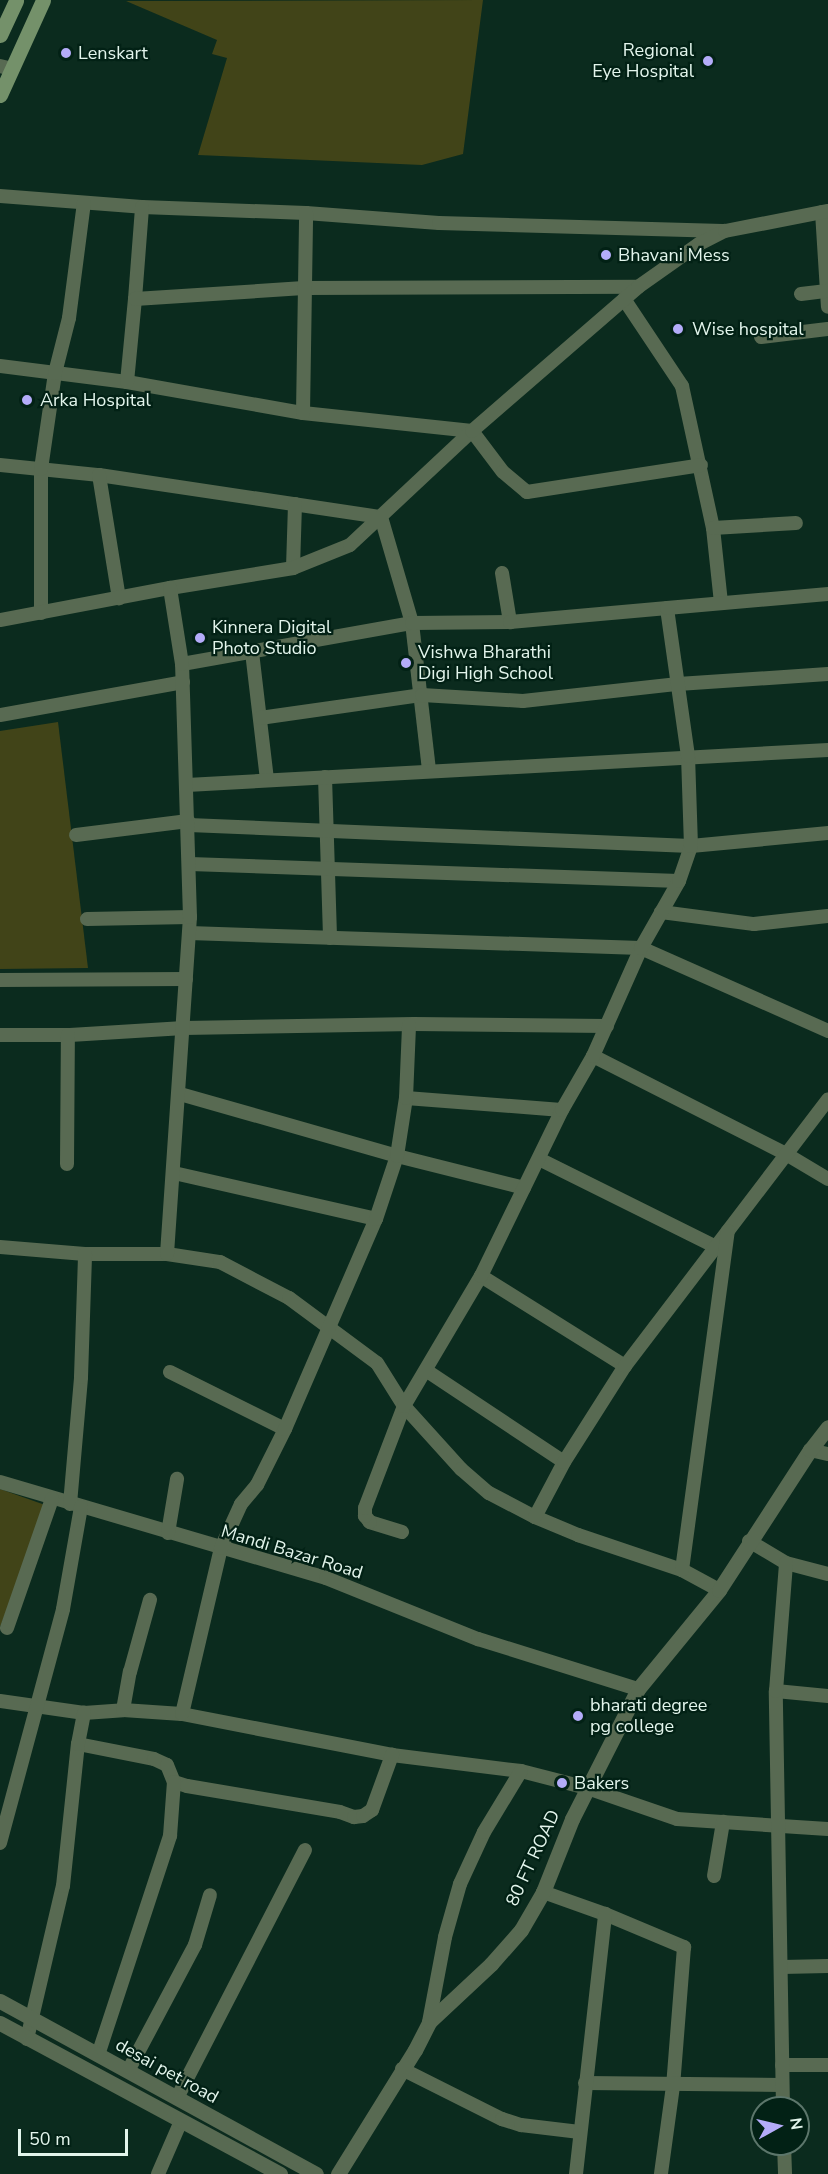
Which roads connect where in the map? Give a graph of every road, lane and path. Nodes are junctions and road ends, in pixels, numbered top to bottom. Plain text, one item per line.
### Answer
1 (15, 0) edge
2 (43, 0) edge
3 (0, 35) edge
4 (6, 67) edge
5 (0, 95) edge
6 (0, 196) edge
7 (84, 203) junction
8 (142, 207) junction
9 (825, 211) edge
10 (306, 213) junction
11 (725, 231) junction
12 (638, 286) junction
13 (304, 288) junction
14 (827, 291) edge
15 (801, 294) dead end
16 (135, 299) junction
17 (624, 299) junction
18 (828, 307) edge
19 (828, 329) edge
20 (761, 337) dead end
21 (0, 366) edge
22 (55, 373) junction
23 (127, 382) junction
24 (303, 413) junction
25 (472, 431) junction
26 (0, 465) edge
27 (701, 465) junction
28 (41, 469) junction
29 (99, 475) junction
30 (295, 504) junction
31 (381, 517) junction
32 (796, 523) dead end
33 (713, 528) junction
34 (293, 568) junction
35 (502, 573) dead end
36 (170, 588) junction
37 (828, 594) edge
38 (119, 598) junction
39 (721, 603) junction
40 (667, 608) junction
41 (41, 613) junction
42 (0, 620) edge
43 (510, 622) junction
44 (412, 623) junction
45 (252, 652) junction
46 (182, 664) junction
47 (828, 674) edge
48 (183, 682) junction
49 (678, 684) junction
50 (422, 695) junction
51 (0, 715) edge
52 (260, 718) junction
53 (828, 750) edge
54 (688, 756) junction
55 (429, 770) junction
56 (325, 777) junction
57 (267, 780) junction
58 (187, 785) junction
59 (188, 823) junction
60 (328, 831) junction
61 (828, 833) edge
62 (76, 835) dead end
63 (692, 846) junction
64 (190, 864) junction
65 (329, 868) junction
66 (679, 881) junction
67 (661, 912) junction
68 (828, 916) edge
69 (190, 917) junction
70 (87, 919) dead end
71 (189, 933) junction
72 (330, 938) junction
73 (641, 948) junction
74 (186, 979) junction
75 (0, 980) edge
76 (409, 1024) junction
77 (607, 1026) junction
78 (184, 1028) junction
79 (828, 1031) edge
80 (0, 1035) edge
81 (68, 1035) junction
82 (593, 1056) junction
83 (180, 1094) junction
84 (406, 1098) junction
85 (828, 1100) edge
86 (562, 1110) junction
87 (786, 1154) junction
88 (397, 1156) junction
89 (539, 1159) junction
90 (67, 1164) dead end
91 (174, 1173) junction
92 (828, 1179) edge
93 (524, 1188) junction
94 (376, 1219) junction
95 (728, 1231) junction
96 (714, 1246) junction
97 (0, 1248) edge
98 (85, 1254) junction
99 (167, 1254) junction
100 (481, 1276) junction
101 (328, 1326) junction
102 (625, 1366) junction
103 (427, 1371) junction
104 (170, 1372) dead end
105 (404, 1406) junction
106 (828, 1427) edge
107 (285, 1429) junction
108 (810, 1450) junction
109 (828, 1454) edge
110 (564, 1462) junction
111 (177, 1479) dead end
112 (0, 1482) edge
113 (52, 1499) junction
114 (76, 1505) junction
115 (535, 1517) junction
116 (402, 1532) dead end
117 (168, 1533) junction
118 (748, 1541) junction
119 (221, 1548) junction
120 (786, 1563) junction
121 (682, 1570) junction
122 (828, 1574) edge
123 (719, 1590) junction
124 (150, 1600) dead end
125 (7, 1628) dead end
126 (638, 1689) junction
127 (776, 1691) junction
128 (828, 1696) edge
129 (0, 1701) edge
130 (38, 1707) junction
131 (123, 1710) junction
132 (84, 1713) junction
133 (182, 1714) junction
134 (78, 1744) junction
135 (392, 1755) junction
136 (521, 1771) junction
137 (174, 1782) junction
138 (587, 1788) junction
139 (723, 1822) junction
140 (779, 1827) junction
141 (828, 1829) edge
142 (0, 1844) edge
143 (304, 1851) dead end
144 (714, 1876) dead end
145 (543, 1892) junction
146 (210, 1895) dead end
147 (605, 1914) junction
148 (828, 1966) edge
149 (782, 1967) junction
150 (0, 2001) edge
151 (33, 2019) junction
152 (429, 2022) junction
153 (0, 2023) edge
154 (27, 2039) junction
155 (99, 2055) junction
156 (782, 2065) junction
157 (828, 2065) edge
158 (402, 2069) junction
159 (128, 2071) junction
160 (585, 2083) junction
161 (782, 2085) junction
162 (673, 2086) junction
163 (782, 2096) edge
164 (177, 2098) junction
165 (181, 2121) junction
166 (580, 2132) junction
167 (784, 2156) edge
168 (158, 2174) edge
169 (280, 2174) edge
170 (316, 2174) edge
171 (338, 2174) edge
172 (576, 2174) edge
173 (661, 2174) edge
174 (785, 2174) edge

1 - 3 main road
2 - 4 main road
4 - 5 main road
6 - 7 street
7 - 8 street
7 - 22 street
8 - 10 street
8 - 16 street
9 - 11 street
9 - 14 street
10 - 11 street
10 - 13 street
11 - 12 street
12 - 13 street
12 - 17 street
13 - 16 street
13 - 24 street
14 - 15 street
14 - 18 street
16 - 23 street
17 - 25 street
17 - 27 street
19 - 20 street
21 - 22 street
22 - 23 street
22 - 28 street
23 - 24 street
24 - 25 street
25 - 27 street
25 - 31 street
26 - 28 street
27 - 33 street
28 - 29 street
28 - 41 street
29 - 30 street
29 - 38 street
30 - 31 street
30 - 34 street
31 - 34 street
31 - 44 street
32 - 33 street
33 - 39 street
34 - 36 street
35 - 43 street
36 - 38 street
36 - 46 street
37 - 39 street
38 - 41 street
39 - 40 street
40 - 43 street
40 - 49 street
41 - 42 street
43 - 44 street
44 - 45 street
44 - 50 street
45 - 46 street
45 - 52 street
46 - 48 street
47 - 49 street
48 - 51 street
48 - 58 street
49 - 50 street
49 - 54 street
50 - 52 street
50 - 55 street
52 - 57 street
53 - 54 street
54 - 55 street
54 - 63 street
55 - 56 street
56 - 57 street
56 - 60 street
57 - 58 street
58 - 59 street
59 - 60 street
59 - 62 street
59 - 64 street
60 - 63 street
60 - 65 street
61 - 63 street
63 - 66 street
64 - 65 street
64 - 69 street
65 - 66 street
65 - 72 street
66 - 67 street
67 - 68 street
67 - 73 street
69 - 70 street
69 - 71 street
71 - 72 street
71 - 74 street
72 - 73 street
73 - 77 street
73 - 79 street
74 - 75 street
74 - 78 street
76 - 77 street
76 - 78 street
76 - 84 street
77 - 82 street
78 - 81 street
78 - 83 street
80 - 81 street
81 - 90 street
82 - 86 street
82 - 87 street
83 - 88 street
83 - 91 street
84 - 86 street
84 - 88 street
85 - 87 street
86 - 89 street
87 - 92 street
87 - 95 street
88 - 93 street
88 - 94 street
89 - 93 street
89 - 96 street
91 - 94 street
91 - 99 street
93 - 100 street
94 - 101 street
95 - 96 street
95 - 121 street
96 - 102 street
97 - 98 street
98 - 99 street
98 - 114 street
99 - 101 street
100 - 102 street
100 - 103 street
101 - 105 street
101 - 107 street
102 - 110 street
103 - 105 street
103 - 110 street
104 - 107 street
105 - 115 street
105 - 116 street
106 - 108 street, 80 FT ROAD
107 - 119 street
108 - 109 street
108 - 118 street, 80 FT ROAD
110 - 115 street
111 - 117 street
112 - 113 street, Mandi Bazar Road
113 - 114 street, Mandi Bazar Road
113 - 125 street
114 - 117 street, Mandi Bazar Road
114 - 130 street
115 - 121 street
117 - 119 street, Mandi Bazar Road
118 - 120 street
118 - 123 street, 80 FT ROAD
119 - 126 street, Mandi Bazar Road
119 - 133 street
120 - 122 street
120 - 127 street
121 - 123 street
123 - 126 street, 80 FT ROAD
124 - 131 street
126 - 138 street, 80 FT ROAD
127 - 128 street
127 - 140 street
129 - 130 street
130 - 132 street
130 - 142 street
131 - 132 street
131 - 133 street
132 - 134 street
133 - 135 street
134 - 137 street
134 - 151 street
135 - 136 street
135 - 137 street
136 - 138 street
136 - 152 street
137 - 155 street
138 - 139 street
138 - 145 street, 80 FT ROAD
139 - 140 street
139 - 144 street
140 - 141 street
140 - 149 street
143 - 164 street
145 - 147 street
145 - 152 street, 80 FT ROAD
146 - 159 street
147 - 160 street
147 - 162 street
148 - 149 street
149 - 156 street
150 - 151 street, desai pet road
151 - 154 street
151 - 155 street, desai pet road
152 - 158 street, 80 FT ROAD
153 - 154 street, desai pet road
154 - 165 street, desai pet road
155 - 159 street, desai pet road
156 - 157 street
156 - 161 street
158 - 166 street
158 - 171 street, 80 FT ROAD
159 - 164 street, desai pet road
160 - 162 street
160 - 166 street
161 - 162 street
161 - 163 street
162 - 173 street
164 - 170 street, desai pet road
165 - 168 street
165 - 169 street, desai pet road
166 - 172 street
167 - 174 street

